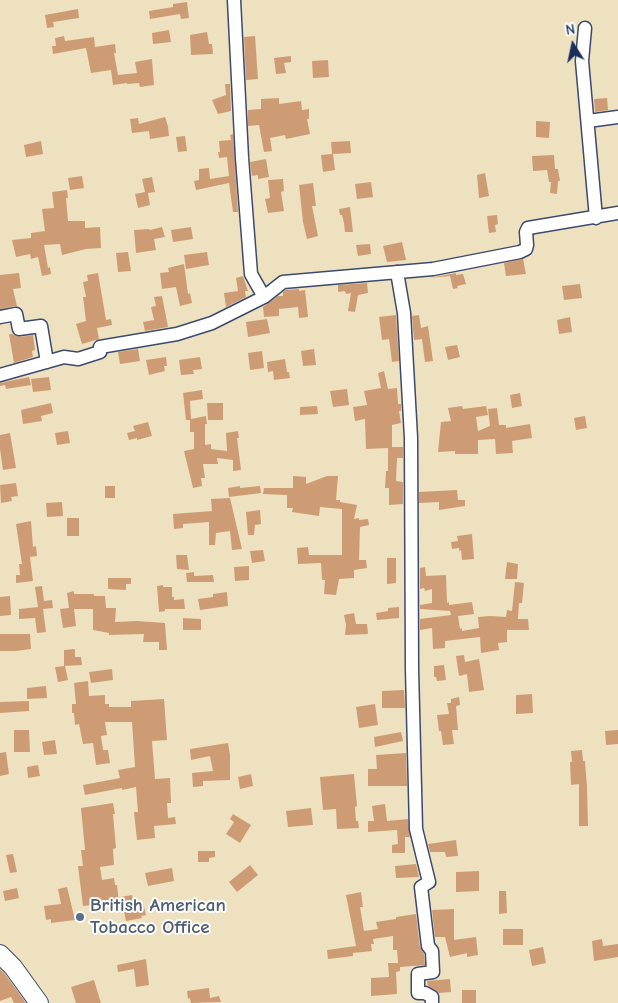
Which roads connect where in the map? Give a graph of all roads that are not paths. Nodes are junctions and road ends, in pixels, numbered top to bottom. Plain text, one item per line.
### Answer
1 (234, 0) edge
2 (585, 28) dead end
3 (618, 118) edge
4 (588, 121) junction
5 (618, 213) edge
6 (596, 218) junction
7 (397, 272) junction
8 (264, 297) junction
9 (0, 317) edge
10 (47, 362) junction
11 (0, 374) edge
12 (0, 954) edge
13 (39, 1003) edge
14 (432, 1003) edge

1 - 8 street
2 - 4 street
3 - 4 street
4 - 6 street
5 - 6 street
6 - 7 street
7 - 8 street
7 - 14 street
8 - 10 street
9 - 10 street
10 - 11 street
12 - 13 highway

